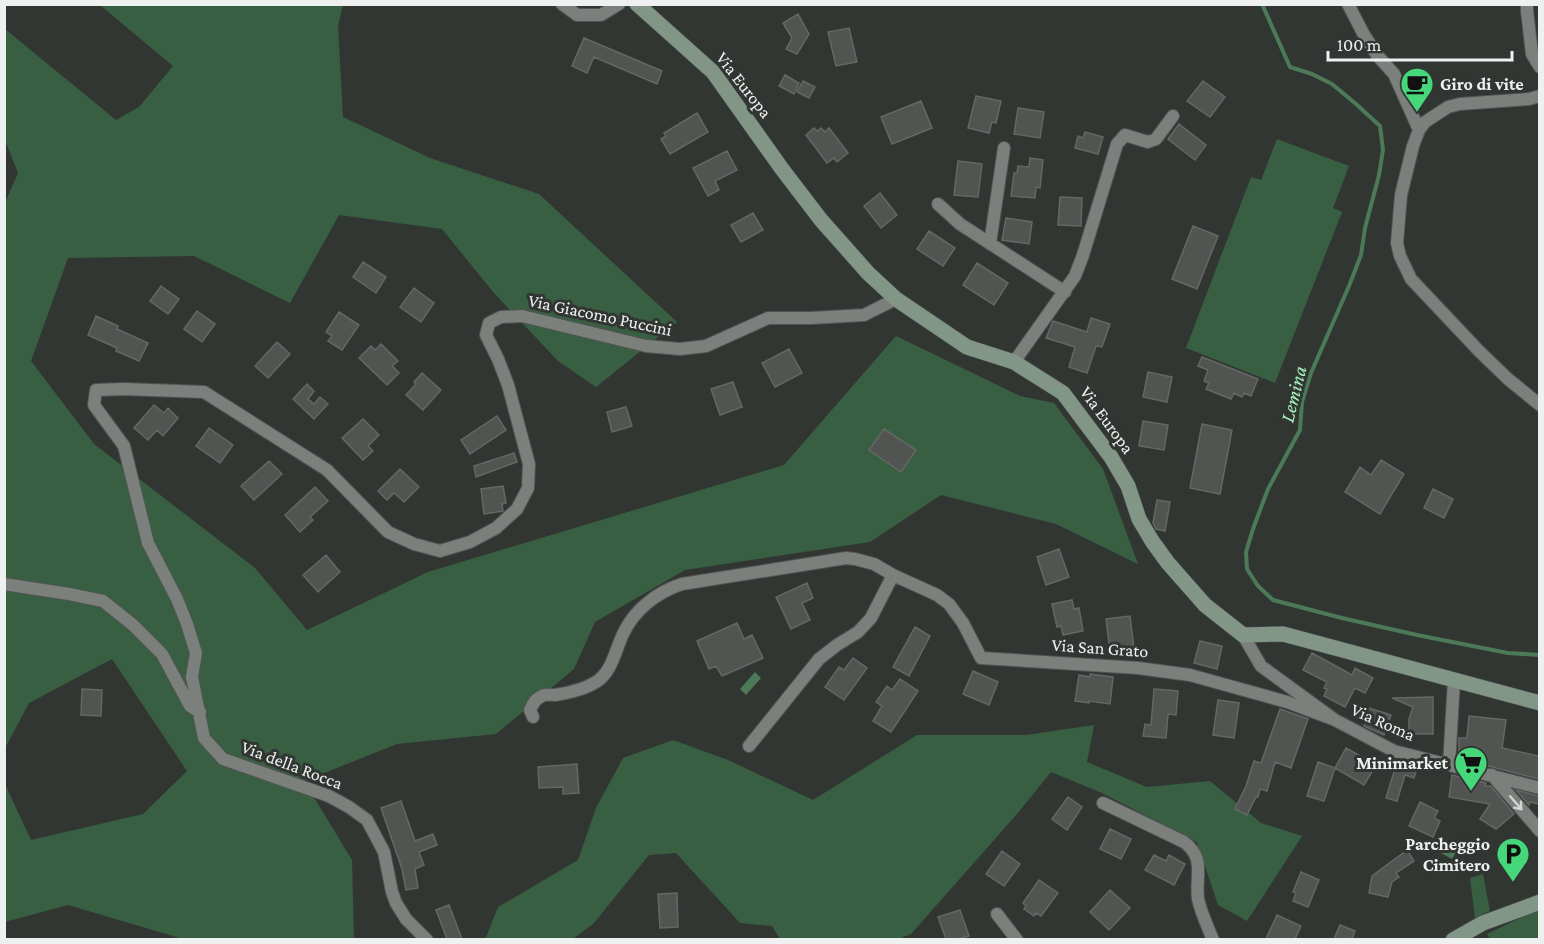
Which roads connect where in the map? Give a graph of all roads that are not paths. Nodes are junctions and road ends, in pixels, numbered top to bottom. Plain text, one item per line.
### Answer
1 (561, 4) edge
2 (637, 4) edge
3 (1348, 4) edge
4 (1527, 4) edge
5 (616, 5) edge
6 (1539, 67) edge
7 (1539, 96) edge
8 (1173, 116) dead end
9 (1419, 130) junction
10 (1004, 148) dead end
11 (938, 204) dead end
12 (990, 244) junction
13 (1065, 292) junction
14 (896, 299) junction
15 (1014, 362) junction
16 (1539, 405) edge
17 (893, 575) junction
18 (4, 584) edge
19 (1242, 635) junction
20 (1454, 680) junction
21 (1539, 703) edge
22 (200, 712) junction
23 (533, 717) dead end
24 (1335, 720) junction
25 (749, 746) dead end
26 (1449, 765) junction
27 (1492, 775) junction
28 (1539, 788) edge
29 (1103, 803) dead end
30 (1539, 831) edge
31 (1539, 902) edge
32 (997, 914) dead end
33 (427, 939) edge
34 (1017, 939) edge
35 (1213, 939) edge
36 (1453, 939) edge

1 - 5 street
2 - 14 street, Via Europa
3 - 9 street
4 - 6 street
7 - 9 street
8 - 13 street
9 - 16 street
10 - 12 street
11 - 12 street
12 - 13 street
13 - 15 street
14 - 15 street, Via Europa
14 - 22 street, Via Giacomo Puccini
15 - 19 street, Via Europa
17 - 23 street, Via San Grato
17 - 24 street, Via San Grato
17 - 25 street
18 - 22 street, Via della Rocca
19 - 20 street
19 - 24 street, Via Roma
20 - 21 street
20 - 26 street
22 - 33 street, Via della Rocca
24 - 26 street, Via Roma
26 - 27 street, Via Roma
27 - 28 street, Via Roma
27 -> 30 street
29 - 35 street
31 - 36 street
32 - 34 street

